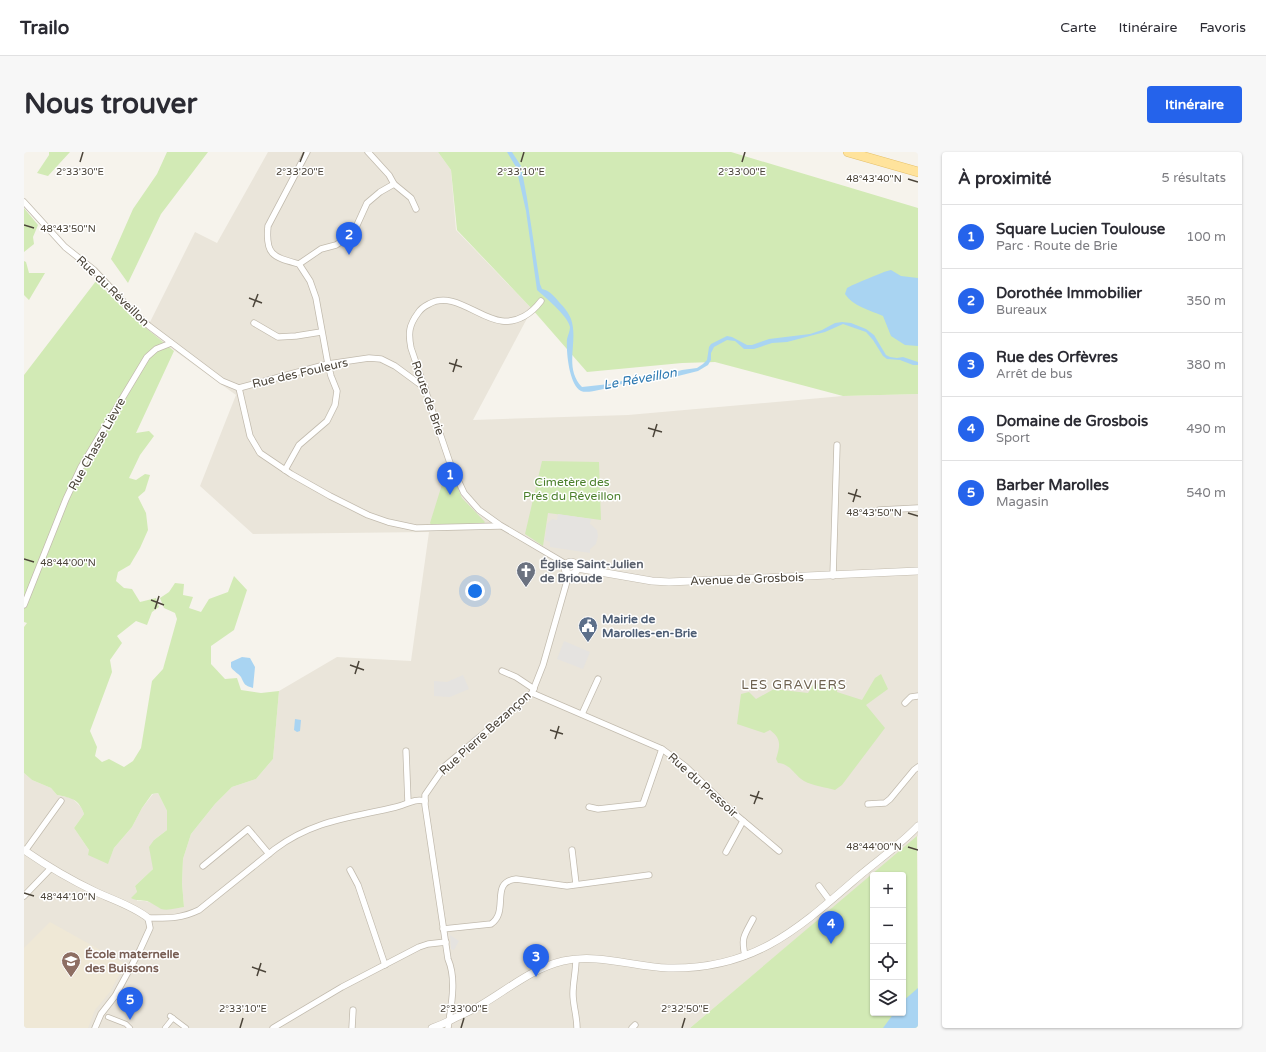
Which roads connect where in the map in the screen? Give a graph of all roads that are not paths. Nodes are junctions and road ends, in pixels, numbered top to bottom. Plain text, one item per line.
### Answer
1 (307, 152) edge
2 (368, 152) edge
3 (848, 152) edge
4 (918, 172) edge
5 (394, 184) junction
6 (24, 202) edge
7 (416, 209) dead end
8 (299, 264) junction
9 (541, 301) dead end
10 (254, 323) dead end
11 (321, 332) junction
12 (171, 343) junction
13 (328, 364) junction
14 (239, 388) junction
15 (425, 388) junction
16 (837, 445) dead end
17 (284, 470) junction
18 (918, 508) edge
19 (879, 510) dead end
20 (500, 526) junction
21 (566, 564) junction
22 (577, 568) junction
23 (918, 571) edge
24 (569, 574) junction
25 (833, 576) junction
26 (24, 605) edge
27 (502, 671) dead end
28 (598, 679) dead end
29 (533, 691) junction
30 (918, 696) edge
31 (905, 703) dead end
32 (582, 714) junction
33 (662, 749) junction
34 (406, 751) dead end
35 (918, 768) edge
36 (61, 801) dead end
37 (425, 801) junction
38 (408, 802) junction
39 (868, 804) dead end
40 (589, 807) dead end
41 (743, 821) junction
42 (918, 826) edge
43 (25, 850) edge
44 (572, 850) dead end
45 (780, 851) dead end
46 (726, 852) dead end
47 (268, 854) junction
48 (203, 866) dead end
49 (51, 868) junction
50 (350, 870) dead end
51 (649, 875) dead end
52 (576, 884) junction
53 (819, 886) dead end
54 (24, 896) edge
55 (830, 901) junction
56 (148, 918) junction
57 (753, 919) dead end
58 (443, 929) junction
59 (446, 942) junction
60 (745, 956) junction
61 (576, 959) junction
62 (385, 965) junction
63 (353, 1010) dead end
64 (108, 1017) dead end
65 (448, 1024) edge
66 (95, 1028) edge
67 (130, 1028) edge
68 (165, 1028) edge
69 (186, 1028) edge
70 (273, 1028) edge
71 (352, 1028) edge
72 (432, 1028) edge
73 (578, 1028) edge

1 - 8 street
2 - 5 street
3 - 4 main road
5 - 7 street
5 - 8 street
6 - 12 street, Rue du Réveillon
8 - 11 street
9 - 15 street, Route de Brie
10 - 11 street
11 - 13 street
12 - 14 street, Rue du Réveillon
12 - 26 street, Rue Chasse Lièvre
13 - 14 street, Rue des Fouleurs
13 - 15 street, Rue des Fouleurs
13 - 17 street
14 - 17 street
15 - 20 street, Route de Brie
16 - 25 street
17 - 20 street
18 - 19 street
20 - 21 street, Route de Brie
21 - 22 street
21 - 24 street
22 - 24 street
22 - 25 street, Avenue de Grosbois
23 - 25 street, Avenue de Grosbois
24 - 29 street, Rue Pierre Bezançon
27 - 29 street, Rue du Pressoir
28 - 32 street
29 - 32 street, Rue du Pressoir
29 - 37 street, Rue Pierre Bezançon
30 - 31 street
32 - 33 street, Rue du Pressoir
33 - 40 street
33 - 41 street, Rue du Pressoir
34 - 38 street
35 - 39 street
36 - 43 street
37 - 38 street
37 - 58 street
38 - 47 street
41 - 45 street, Rue du Pressoir
41 - 46 street
42 - 55 street
43 - 49 street
44 - 52 street
47 - 48 street
47 - 56 street
49 - 54 street
49 - 56 street
50 - 62 street
51 - 52 street
52 - 58 street
53 - 55 street
55 - 60 street
56 - 66 street
57 - 60 street
58 - 59 street
59 - 62 street
59 - 65 street
60 - 61 street
61 - 65 street
61 - 73 street
62 - 70 street
63 - 71 street
64 - 67 street
65 - 72 street
68 - 69 street

